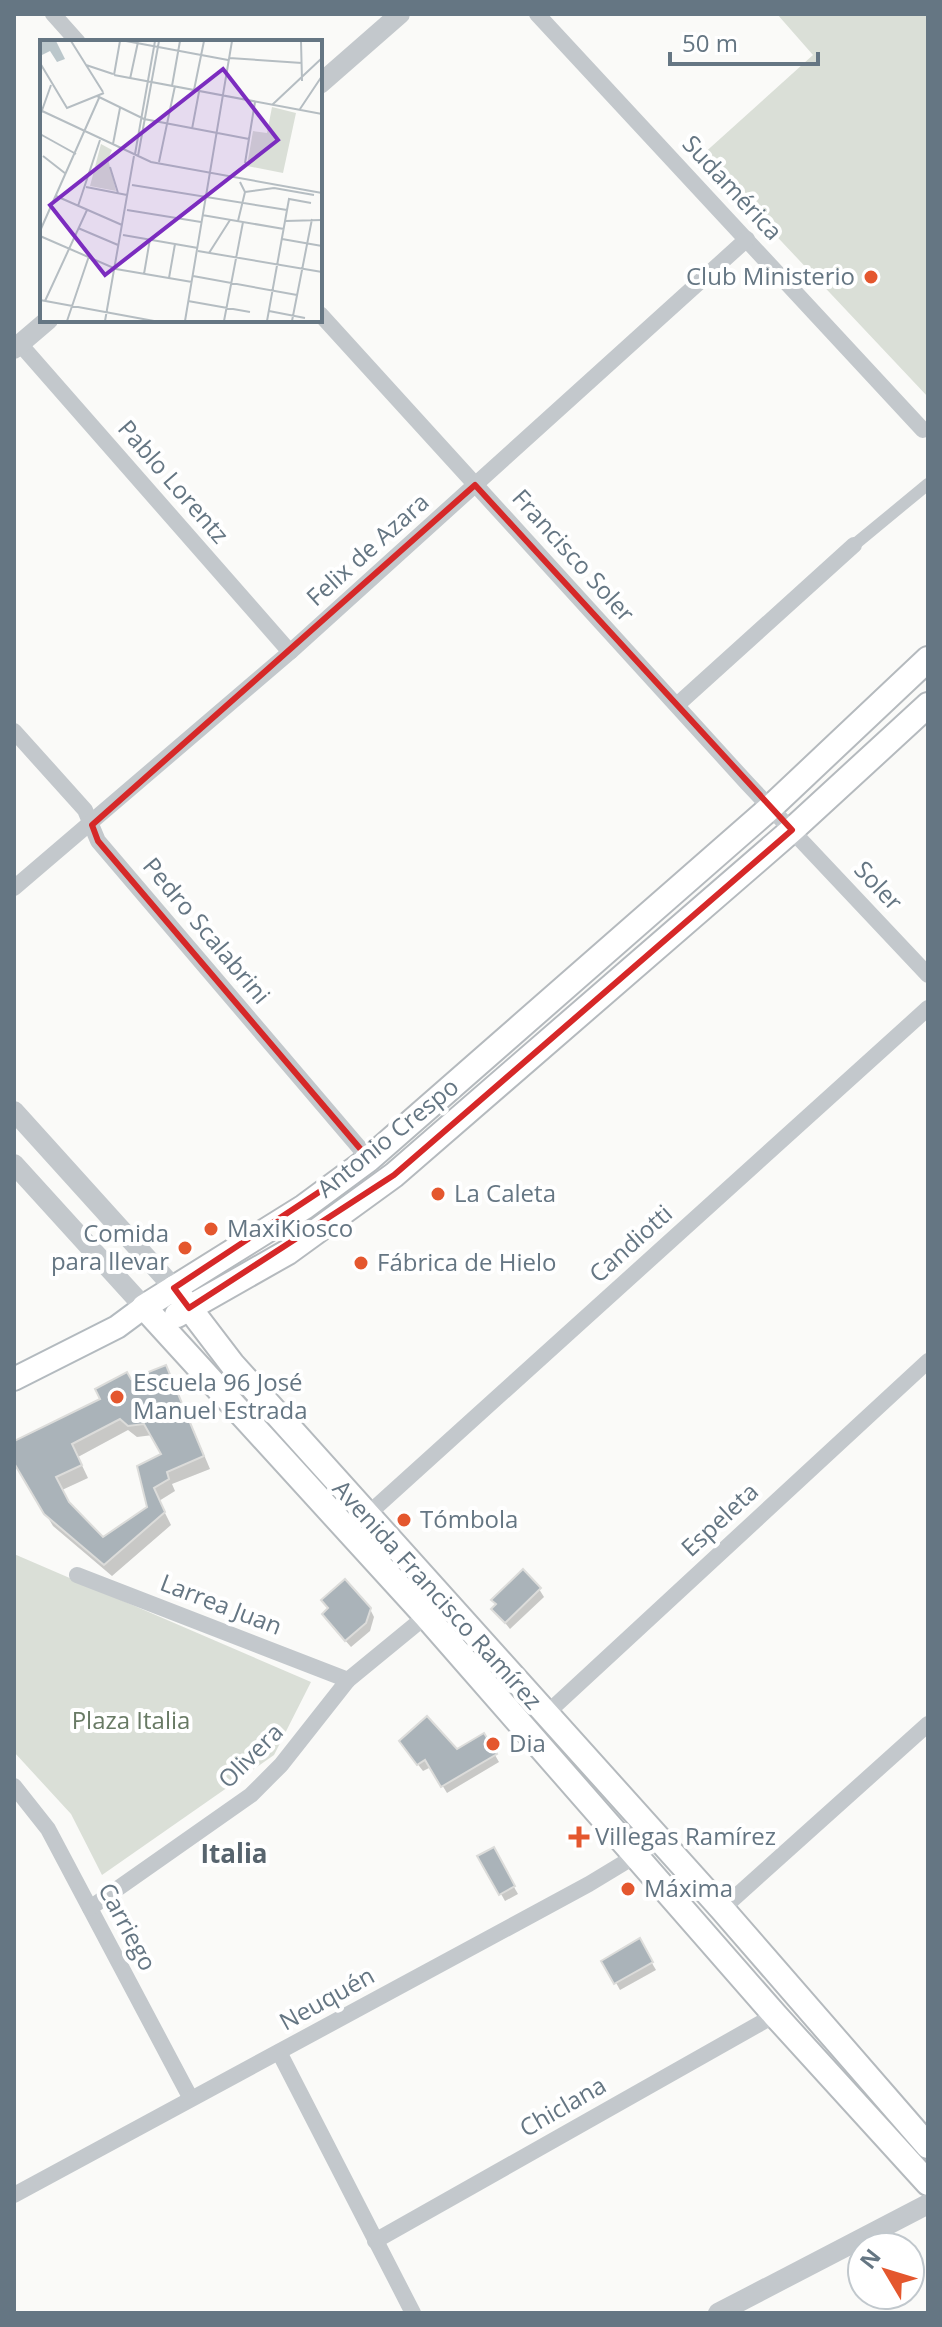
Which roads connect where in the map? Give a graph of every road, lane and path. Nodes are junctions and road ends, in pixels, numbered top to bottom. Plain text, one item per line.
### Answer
1 (53, 14) edge
2 (400, 14) edge
3 (537, 14) edge
4 (76, 40) edge
5 (322, 82) edge
6 (747, 239) junction
7 (322, 316) edge
8 (46, 322) edge
9 (17, 346) edge
10 (923, 430) dead end
11 (928, 484) edge
12 (475, 485) junction
13 (854, 545) joint
14 (290, 652) junction
15 (928, 659) edge
16 (677, 705) junction
17 (928, 705) edge
18 (14, 731) edge
19 (770, 808) junction
20 (92, 825) junction
21 (792, 830) junction
22 (14, 888) edge
23 (928, 975) edge
24 (928, 1008) edge
25 (14, 1111) edge
26 (369, 1159) junction
27 (14, 1164) edge
28 (174, 1288) junction
29 (189, 1308) junction
30 (152, 1315) junction
31 (928, 1361) edge
32 (14, 1379) edge
33 (366, 1516) junction
34 (77, 1575) dead end
35 (426, 1616) junction
36 (348, 1680) junction
37 (545, 1715) junction
38 (928, 1724) edge
39 (14, 1786) edge
40 (660, 1841) junction
41 (638, 1856) junction
42 (90, 1908) junction
43 (722, 1909) junction
44 (775, 2015) junction
45 (279, 2052) junction
46 (190, 2097) junction
47 (928, 2146) edge
48 (928, 2183) edge
49 (14, 2195) edge
50 (928, 2204) edge
51 (375, 2241) junction
52 (413, 2313) edge
53 (718, 2313) edge

1 - 4 street
2 - 5 street
3 - 6 street, Sudamérica
6 - 10 street, Sudamérica
6 - 12 street, Felix de Azara
7 - 12 street, Francisco Soler
8 - 9 street
9 - 14 street, Pablo Lorentz
11 - 13 street
12 - 14 street, Felix de Azara
12 - 16 street, Francisco Soler
13 - 16 street
14 - 20 street, Felix de Azara
15 - 19 main road, Antonio Crespo
16 - 19 street, Francisco Soler
17 - 21 main road, Antonio Crespo
18 - 20 street, Pedro Scalabrini
19 - 21 street, Francisco Soler
19 - 26 main road, Antonio Crespo
20 - 22 street, Felix de Azara
20 - 26 street, Pedro Scalabrini
21 - 23 street, Soler
21 - 29 main road, Antonio Crespo
24 - 33 street, Candiotti
25 - 28 street, Avenida Francisco Ramírez
26 - 28 main road, Antonio Crespo
27 - 30 street, Avenida Francisco Ramírez
28 - 29 main road, Avenida Francisco Ramírez
28 - 30 main road, Antonio Crespo
29 - 30 main road, Antonio Crespo
29 - 33 main road, Avenida Francisco Ramírez
30 - 32 main road, Antonio Crespo
30 - 35 main road, Avenida Francisco Ramírez
31 - 37 street, Espeleta
33 - 37 main road, Avenida Francisco Ramírez
34 - 36 street, Larrea Juan
35 - 36 street, Olivera
35 - 41 main road, Avenida Francisco Ramírez
36 - 42 street, Olivera
37 - 40 main road, Avenida Francisco Ramírez
38 - 43 street
39 - 42 street, Carriego
40 - 41 street, Neuquén
40 - 43 main road, Avenida Francisco Ramírez
41 - 44 main road, Avenida Francisco Ramírez
41 - 45 street, Neuquén
42 - 46 street, Carriego
43 - 47 main road, Avenida Francisco Ramírez
44 - 48 main road, Avenida Francisco Ramírez
44 - 51 street, Chiclana
45 - 46 street, Neuquén
45 - 51 street
46 - 49 street, Neuquén
50 - 53 street
51 - 52 street

